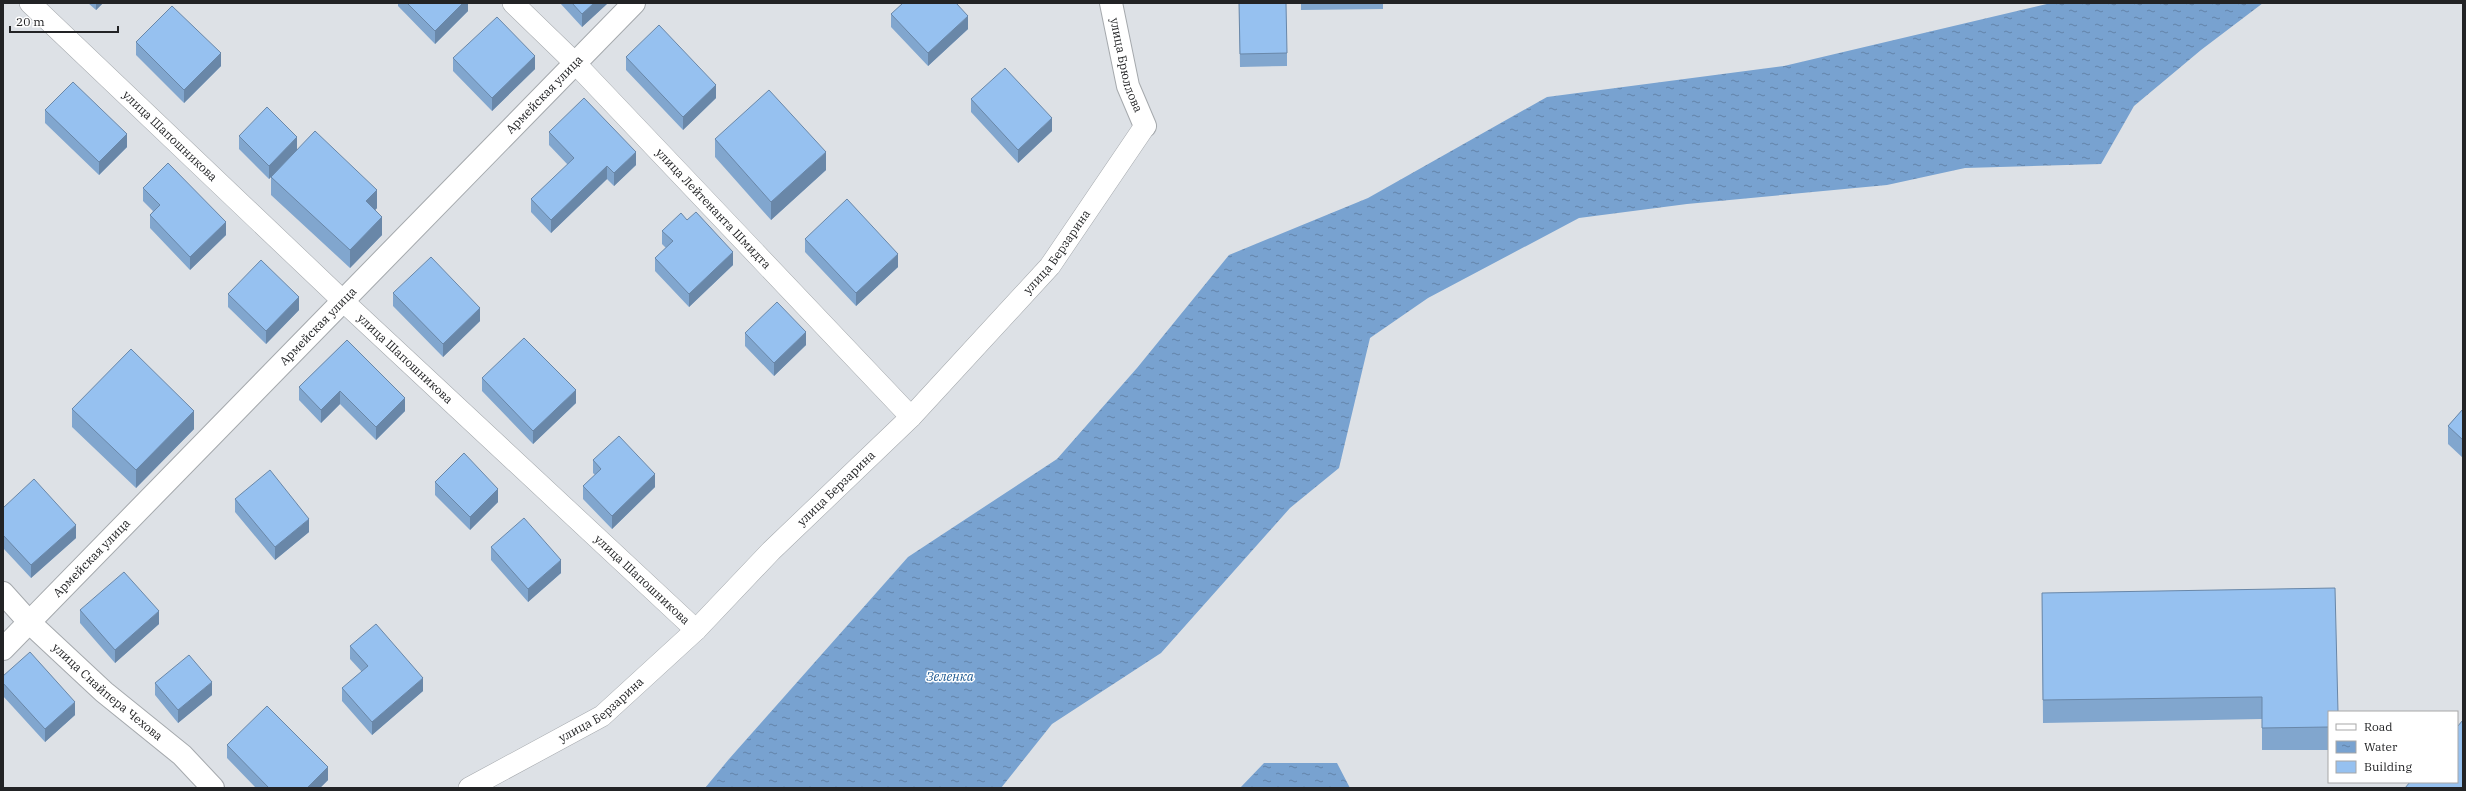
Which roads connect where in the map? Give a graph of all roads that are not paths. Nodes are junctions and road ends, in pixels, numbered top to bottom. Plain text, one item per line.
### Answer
1 (30, 3) edge
2 (513, 3) edge
3 (634, 3) edge
4 (1111, 3) edge
5 (575, 63) junction
6 (1145, 126) joint
7 (342, 300) junction
8 (911, 417) junction
9 (3, 594) edge
10 (30, 623) junction
11 (696, 630) junction
12 (3, 649) edge
13 (213, 788) edge
14 (469, 788) edge

1 - 7 lane, улица Шапошникова
2 - 5 lane, улица Лейтенанта Шмидта
3 - 5 street, Армейская улица
4 - 6 street, улица Брюллова
5 - 7 street, Армейская улица
5 - 8 lane, улица Лейтенанта Шмидта
6 - 8 lane, улица Берзарина
7 - 10 street, Армейская улица
7 - 11 lane, улица Шапошникова
8 - 11 lane, улица Берзарина
9 - 10 street, улица Снайпера Чехова
10 - 12 street, Армейская улица
10 - 13 street, улица Снайпера Чехова
11 - 14 lane, улица Берзарина

